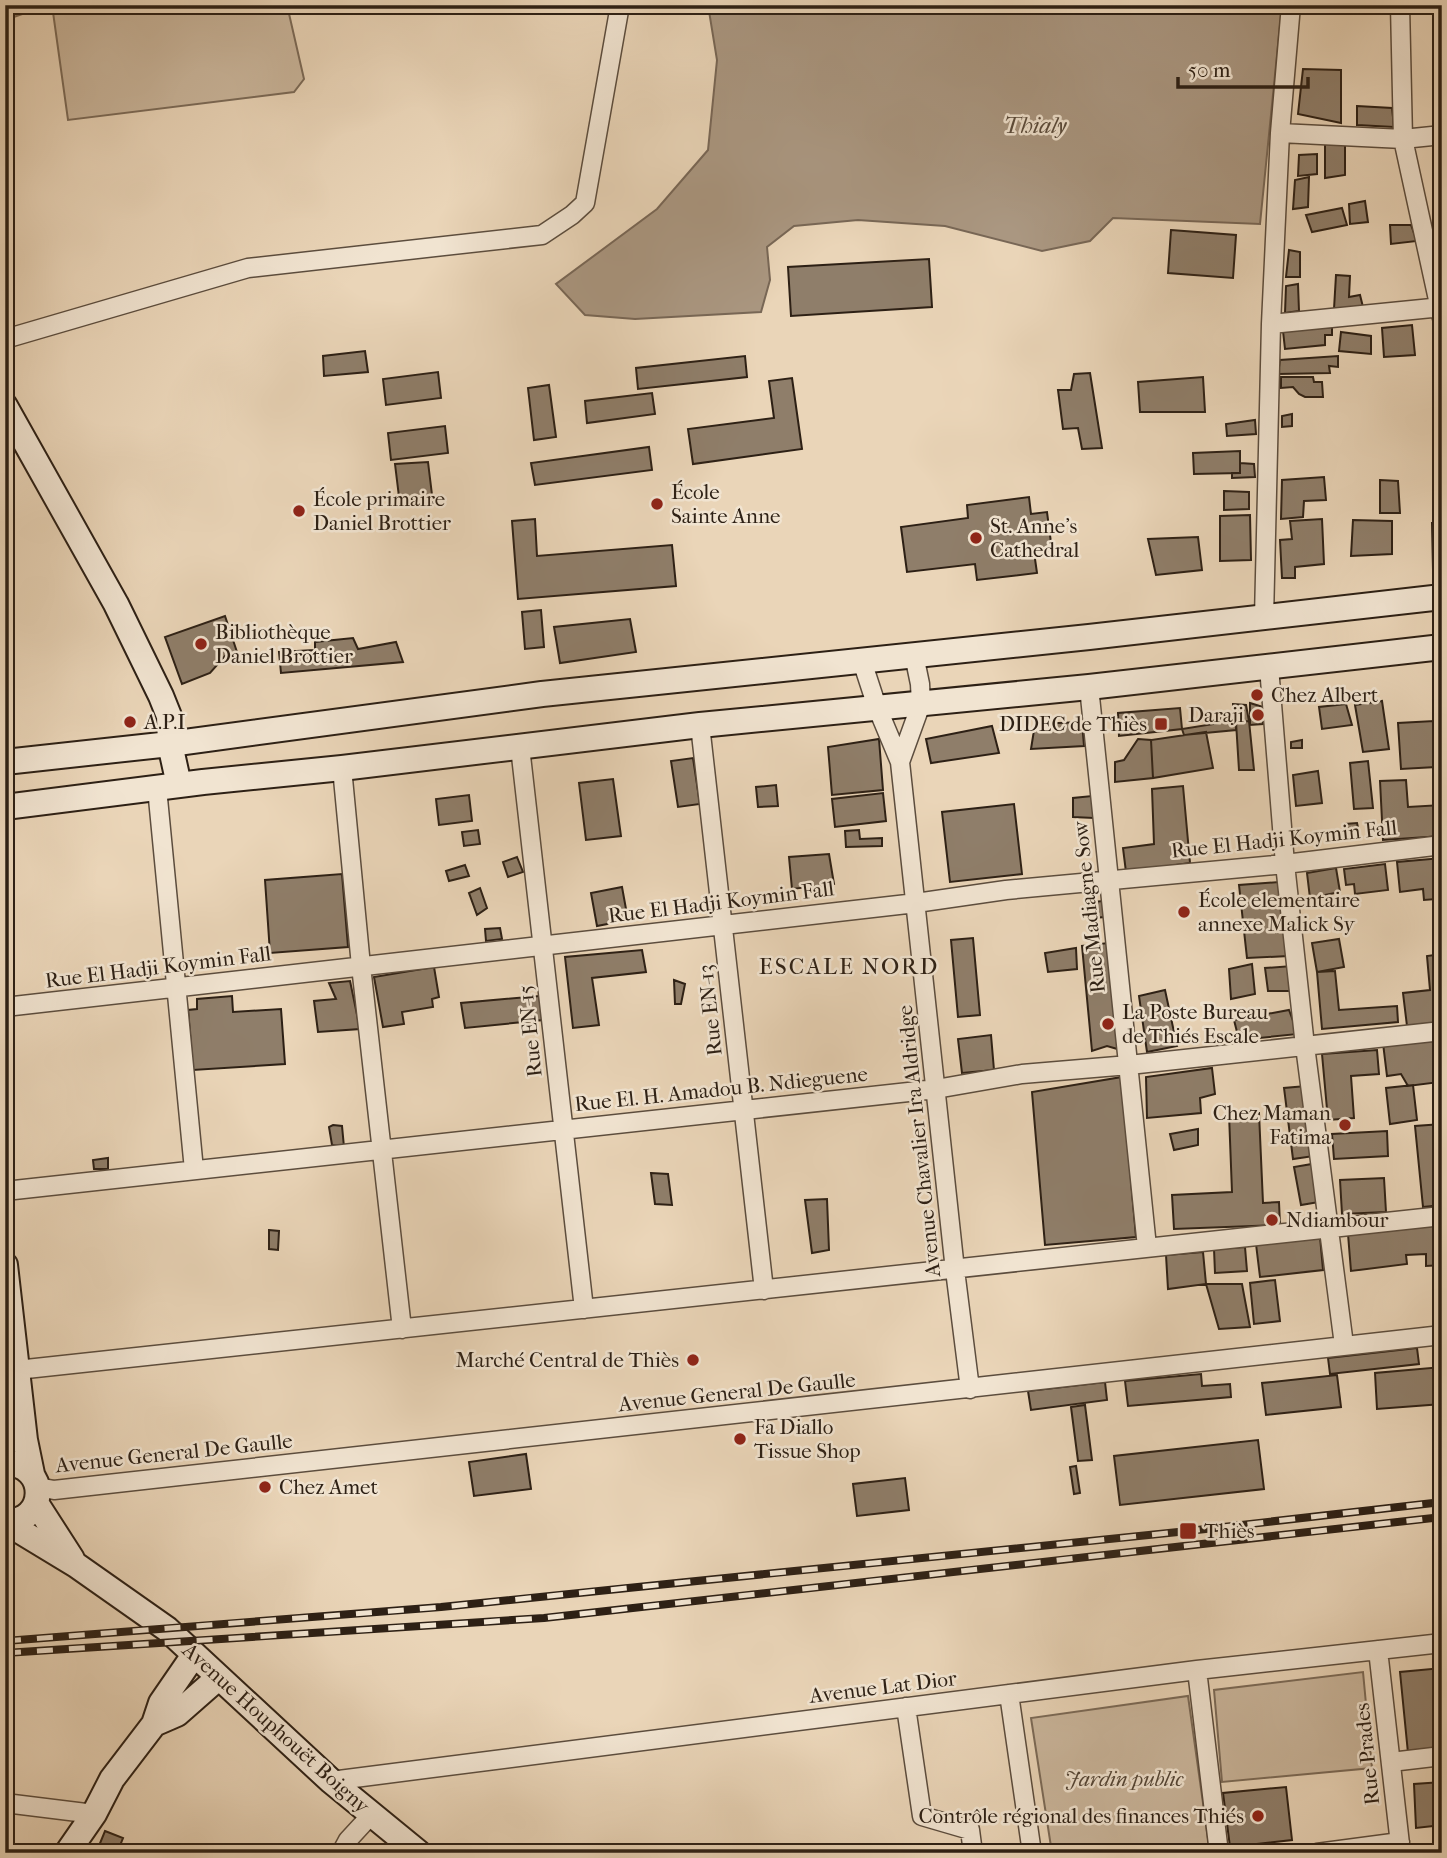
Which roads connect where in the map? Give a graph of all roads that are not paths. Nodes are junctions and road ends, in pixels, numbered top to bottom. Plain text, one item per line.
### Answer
1 (620, 5) edge
2 (1291, 5) edge
3 (1399, 5) edge
4 (1280, 134) junction
5 (1442, 135) edge
6 (1404, 139) junction
7 (1441, 311) edge
8 (1271, 324) junction
9 (5, 339) edge
10 (5, 406) edge
11 (1442, 597) edge
12 (1264, 618) junction
13 (1442, 647) edge
14 (914, 655) junction
15 (862, 661) junction
16 (1269, 667) junction
17 (1089, 687) junction
18 (921, 704) junction
19 (877, 707) junction
20 (700, 725) junction
21 (180, 742) junction
22 (520, 747) junction
23 (5, 762) edge
24 (900, 762) junction
25 (342, 768) junction
26 (180, 785) junction
27 (5, 807) edge
28 (1442, 845) edge
29 (1285, 864) junction
30 (1109, 880) junction
31 (916, 903) junction
32 (723, 925) junction
33 (544, 946) junction
34 (360, 966) junction
35 (177, 987) junction
36 (5, 1007) edge
37 (1442, 1031) edge
38 (1305, 1046) junction
39 (1129, 1065) junction
40 (936, 1089) junction
41 (744, 1110) junction
42 (564, 1129) junction
43 (382, 1150) junction
44 (194, 1170) junction
45 (5, 1191) edge
46 (1442, 1216) edge
47 (1330, 1229) junction
48 (1147, 1247) junction
49 (5, 1265) edge
50 (955, 1270) junction
51 (764, 1290) junction
52 (584, 1309) junction
53 (402, 1329) junction
54 (1442, 1335) edge
55 (1344, 1345) junction
56 (17, 1370) junction
57 (970, 1389) junction
58 (5, 1464) edge
59 (35, 1488) junction
60 (5, 1522) edge
61 (76, 1565) junction
62 (1442, 1643) edge
63 (1378, 1650) junction
64 (194, 1656) junction
65 (1197, 1670) junction
66 (218, 1678) junction
67 (1009, 1694) junction
68 (906, 1707) junction
69 (154, 1724) junction
70 (1442, 1756) edge
71 (1391, 1762) junction
72 (331, 1781) junction
73 (5, 1803) edge
74 (94, 1814) junction
75 (372, 1814) junction
76 (1400, 1848) edge
77 (67, 1853) edge
78 (341, 1853) edge
79 (419, 1853) edge
80 (972, 1853) edge
81 (1032, 1853) edge
82 (1219, 1853) edge
83 (1317, 1853) edge

1 - 9 street
2 - 4 street
3 - 6 street
4 - 6 street
4 - 8 street
5 - 6 street
6 - 7 street
7 - 8 street
8 - 12 street
10 - 21 main road
11 - 12 main road
12 - 14 main road
13 - 16 main road
14 - 15 main road
14 - 18 street
15 - 19 street
15 - 21 main road
16 - 17 main road
16 - 29 street
17 - 18 main road
17 - 30 street, Rue Madiagne Sow
18 - 19 main road
18 - 24 street
19 - 20 main road
19 - 24 street
20 - 22 main road
20 - 32 street, Rue EN-13
21 - 23 main road
21 - 26 main road
22 - 25 main road
22 - 33 street, Rue EN-15
24 - 31 street, Avenue Chavalier Ira Aldridge
25 - 26 main road
25 - 34 street
26 - 27 main road
26 - 35 street
28 - 29 street, Rue El Hadji Koymin Fall
29 - 30 street, Rue El Hadji Koymin Fall
29 - 38 street
30 - 31 street, Rue El Hadji Koymin Fall
30 - 39 street, Rue Madiagne Sow
31 - 32 street, Rue El Hadji Koymin Fall
31 - 40 street, Avenue Chavalier Ira Aldridge
32 - 33 street, Rue El Hadji Koymin Fall
32 - 41 street, Rue EN-13
33 - 34 street, Rue El Hadji Koymin Fall
33 - 42 street, Rue EN-15
34 - 35 street, Rue El Hadji Koymin Fall
34 - 43 street
35 - 36 street, Rue El Hadji Koymin Fall
35 - 44 street
37 - 38 street, Rue El. H. Amadou B. Ndieguene
38 - 39 street, Rue El. H. Amadou B. Ndieguene
38 - 47 street
39 - 40 street, Rue El. H. Amadou B. Ndieguene
39 - 48 street, Rue Madiagne Sow
40 - 41 street, Rue El. H. Amadou B. Ndieguene
40 - 50 street, Avenue Chavalier Ira Aldridge
41 - 42 street, Rue El. H. Amadou B. Ndieguene
41 - 51 street, Rue EN-13
42 - 43 street, Rue El. H. Amadou B. Ndieguene
42 - 52 street, Rue EN-15
43 - 44 street, Rue El. H. Amadou B. Ndieguene
43 - 53 street
44 - 45 street, Rue El. H. Amadou B. Ndieguene
46 - 47 street
47 - 48 street
47 - 55 street
48 - 50 street
49 - 56 main road
50 - 51 street
50 - 57 street, Avenue Chavalier Ira Aldridge
51 - 52 street
52 - 53 street
53 - 56 street
54 - 55 street, Avenue General De Gaulle
55 - 57 street, Avenue General De Gaulle
56 - 59 main road
57 - 59 street, Avenue General De Gaulle
58 - 59 main road
59 - 60 main road
59 - 61 main road
60 - 61 main road, Avenue Houphouët Boigny
61 - 64 main road, Avenue Houphouët Boigny
62 - 63 street, Avenue Lat Dior
63 - 65 street, Avenue Lat Dior
63 - 71 street, Rue Prades
64 - 66 main road, Avenue Houphouët Boigny
64 - 69 main road
65 - 67 street, Avenue Lat Dior
65 - 82 street
66 - 69 main road
66 - 72 main road, Avenue Houphouët Boigny
67 - 68 street, Avenue Lat Dior
67 - 81 street
68 - 72 street, Avenue Lat Dior
68 - 80 street
69 - 74 main road
70 - 71 street
71 - 76 street, Rue Prades
72 - 75 main road, Avenue Houphouët Boigny
73 - 74 street
74 - 77 main road
75 - 78 street
75 - 79 main road, Avenue Houphouët Boigny
76 - 83 street

